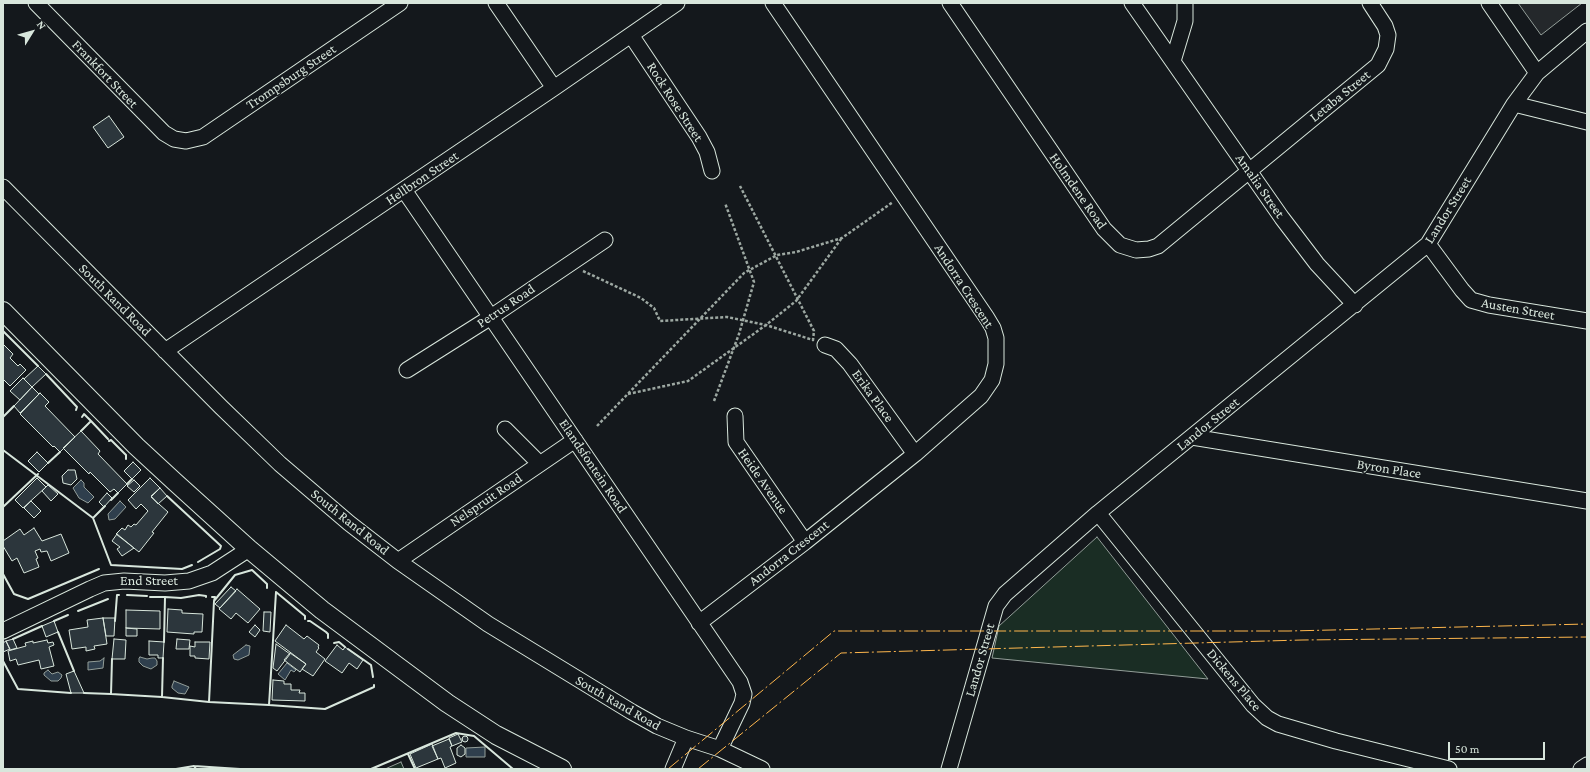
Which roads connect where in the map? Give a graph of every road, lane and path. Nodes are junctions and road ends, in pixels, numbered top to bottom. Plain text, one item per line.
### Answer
1 (36, 3) edge
2 (400, 3) edge
3 (496, 3) edge
4 (677, 3) edge
5 (773, 3) edge
6 (950, 3) edge
7 (1132, 3) edge
8 (1185, 3) edge
9 (1370, 3) edge
10 (1489, 3) edge
11 (1587, 31) edge
12 (630, 35) junction
13 (1173, 61) junction
14 (1537, 72) junction
15 (554, 88) junction
16 (1514, 104) junction
17 (1587, 122) edge
18 (178, 140) joint
19 (1249, 170) junction
20 (712, 172) dead end
21 (740, 186) dead end
22 (3, 187) edge
23 (404, 190) junction
24 (893, 202) dead end
25 (725, 203) dead end
26 (842, 238) junction
27 (605, 240) dead end
28 (1428, 244) junction
29 (775, 255) junction
30 (750, 270) junction
31 (583, 271) dead end
32 (798, 299) junction
33 (1355, 305) junction
34 (3, 311) edge
35 (491, 317) junction
36 (700, 318) junction
37 (742, 321) junction
38 (1587, 321) edge
39 (766, 325) junction
40 (825, 345) dead end
41 (734, 348) junction
42 (166, 351) junction
43 (407, 370) dead end
44 (627, 394) junction
45 (714, 401) dead end
46 (735, 416) dead end
47 (597, 426) dead end
48 (505, 429) dead end
49 (1192, 436) junction
50 (575, 440) junction
51 (915, 454) junction
52 (540, 464) junction
53 (1587, 501) edge
54 (1098, 513) junction
55 (805, 542) junction
56 (249, 549) junction
57 (398, 561) junction
58 (699, 622) junction
59 (3, 631) edge
60 (686, 738) junction
61 (720, 749) junction
62 (1587, 765) edge
63 (562, 769) edge
64 (673, 769) edge
65 (762, 769) edge
66 (949, 769) edge
67 (1448, 769) edge
68 (1581, 769) edge

1 - 18 street, Frankfort Street
2 - 18 street, Trompsburg Street
3 - 15 street
4 - 12 street, Hellbron Street
5 - 51 street, Andorra Crescent
6 - 19 street, Holmdene Road
7 - 13 street, Amalia Street
8 - 13 street
9 - 19 street, Letaba Street
10 - 14 street
11 - 14 street, Landor Street
12 - 15 street, Hellbron Street
12 - 20 street, Rock Rose Street
13 - 19 street, Amalia Street
14 - 16 street, Landor Street
15 - 23 street, Hellbron Street
16 - 17 street
16 - 28 street, Landor Street
19 - 33 street, Amalia Street
21 - 29 path
22 - 42 street, South Rand Road
23 - 35 street, Elandsfontein Road
23 - 42 street, Hellbron Street
24 - 26 path
25 - 30 path
26 - 29 path
26 - 32 path
27 - 35 street, Petrus Road
28 - 33 street, Landor Street
28 - 38 street, Austen Street
29 - 30 path
29 - 32 path
30 - 36 path
30 - 37 path
31 - 36 path
32 - 39 path
32 - 39 path
33 - 49 street, Landor Street
34 - 56 main road
35 - 43 street, Petrus Road
35 - 50 street, Elandsfontein Road
36 - 37 path
36 - 44 path
37 - 39 path
37 - 41 path
39 - 41 path
40 - 51 street, Erika Place
41 - 44 path
41 - 45 path
42 - 57 street, South Rand Road
44 - 47 path
46 - 55 street, Heide Avenue
48 - 52 street
49 - 53 street, Byron Place
49 - 54 street, Landor Street
50 - 52 street, Nelspruit Road
50 - 58 street, Elandsfontein Road
51 - 55 street, Andorra Crescent
52 - 57 street, Nelspruit Road
54 - 66 street, Landor Street
54 - 67 street, Dickens Place
55 - 58 street, Andorra Crescent
56 - 59 street, End Street
56 - 63 main road
57 - 60 street, South Rand Road
58 - 61 street, Elandsfontein Road
60 - 61 street, South Rand Road
60 - 64 street
61 - 65 street, South Rand Road
62 - 68 street

